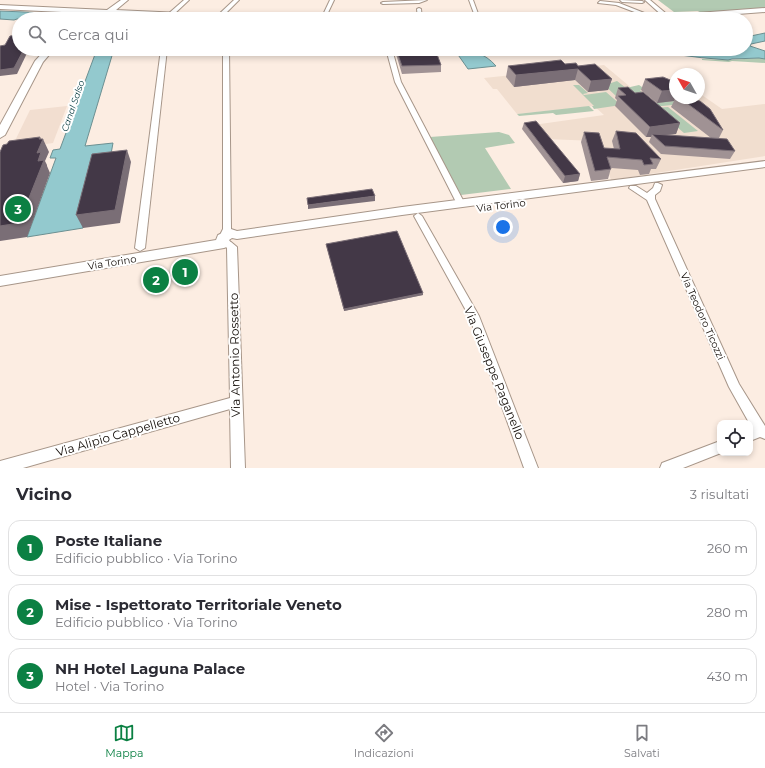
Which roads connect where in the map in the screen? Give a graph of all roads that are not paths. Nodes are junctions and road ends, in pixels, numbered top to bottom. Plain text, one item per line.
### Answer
1 (126, 0) edge
2 (187, 0) edge
3 (237, 0) edge
4 (332, 0) edge
5 (425, 0) edge
6 (471, 0) edge
7 (647, 0) edge
8 (623, 1) edge
9 (419, 2) junction
10 (600, 2) dead end
11 (642, 2) dead end
12 (383, 3) dead end
13 (617, 4) junction
14 (0, 8) edge
15 (765, 10) edge
16 (71, 12) edge
17 (110, 12) edge
18 (173, 12) edge
19 (224, 12) edge
20 (327, 12) edge
21 (419, 12) edge
22 (475, 12) edge
23 (635, 12) edge
24 (660, 12) edge
25 (732, 12) edge
26 (44, 56) edge
27 (163, 56) edge
28 (226, 56) edge
29 (391, 56) edge
30 (0, 135) edge
31 (765, 164) edge
32 (765, 170) edge
33 (658, 185) junction
34 (634, 188) junction
35 (651, 199) junction
36 (461, 204) junction
37 (418, 216) junction
38 (229, 237) junction
39 (140, 248) junction
40 (0, 272) edge
41 (0, 281) edge
42 (236, 402) junction
43 (759, 433) edge
44 (717, 448) edge
45 (0, 468) edge
46 (238, 468) edge
47 (531, 468) edge
48 (667, 468) edge

1 - 17 street
2 - 18 street
3 - 19 street
4 - 20 street
5 - 9 street
6 - 22 street
7 - 24 street
8 - 11 street
8 - 13 street
9 - 12 street
9 - 21 street
10 - 13 street
13 - 23 street
14 - 16 street
15 - 25 street
26 - 30 street
27 - 39 street, Via Torino
28 - 38 street
29 - 36 street, Via Torino
31 - 36 street, Via Torino
32 - 33 street, Via Torino
33 - 34 street, Via Torino
33 - 35 street
34 - 35 street
34 - 37 street, Via Torino
35 - 43 street, Via Teodoro Ticozzi
36 - 38 street, Via Torino
37 - 38 street, Via Torino
37 - 47 street, Via Giuseppe Paganello
38 - 39 street, Via Torino
38 - 41 street, Via Torino
38 - 42 street, Via Antonio Rossetto
39 - 40 street, Via Torino
42 - 45 street, Via Alipio Cappelletto
42 - 46 street, Via Antonio Rossetto
44 - 48 street

